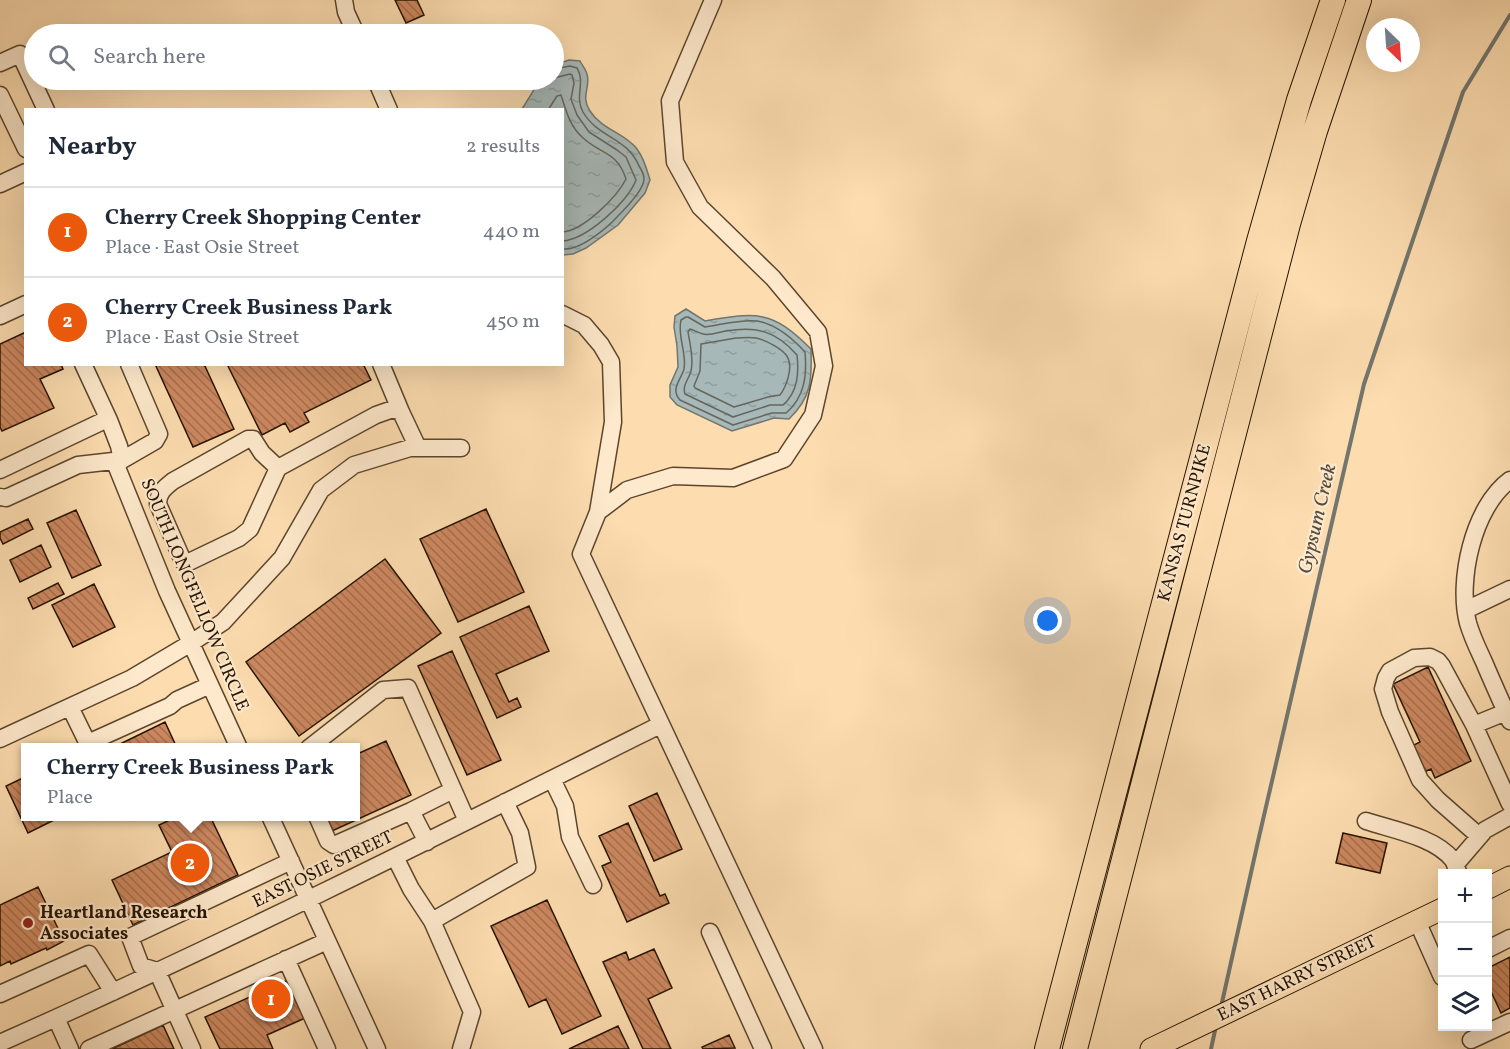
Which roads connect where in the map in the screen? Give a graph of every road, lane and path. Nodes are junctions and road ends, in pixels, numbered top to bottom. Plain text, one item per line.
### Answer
1 (344, 0) edge
2 (713, 0) edge
3 (1332, 0) edge
4 (1359, 0) edge
5 (351, 24) edge
6 (0, 63) edge
7 (24, 63) edge
8 (37, 90) edge
9 (380, 90) edge
10 (0, 95) edge
11 (45, 108) edge
12 (388, 108) edge
13 (24, 145) edge
14 (24, 173) edge
15 (0, 184) edge
16 (24, 304) edge
17 (564, 315) edge
18 (0, 316) edge
19 (84, 366) edge
20 (130, 366) edge
21 (382, 366) edge
22 (401, 412) junction
23 (109, 420) junction
24 (418, 448) junction
25 (461, 448) dead end
26 (122, 460) junction
27 (278, 468) junction
28 (0, 470) edge
29 (1510, 480) edge
30 (0, 497) edge
31 (598, 512) junction
32 (1510, 589) edge
33 (1466, 610) junction
34 (191, 643) junction
35 (210, 685) junction
36 (70, 707) junction
37 (1508, 716) edge
38 (660, 725) junction
39 (1474, 725) junction
40 (0, 739) edge
41 (88, 743) edge
42 (93, 743) edge
43 (237, 743) edge
44 (314, 743) edge
45 (552, 779) junction
46 (452, 786) junction
47 (505, 802) junction
48 (1510, 804) edge
49 (411, 811) junction
50 (1510, 816) edge
51 (272, 821) edge
52 (319, 821) edge
53 (467, 821) junction
54 (1366, 821) dead end
55 (1479, 836) junction
56 (426, 842) junction
57 (395, 857) junction
58 (291, 861) junction
59 (1457, 869) edge
60 (1510, 877) edge
61 (593, 885) dead end
62 (1492, 886) edge
63 (308, 899) junction
64 (1438, 911) edge
65 (432, 921) junction
66 (1417, 921) junction
67 (710, 932) dead end
68 (1510, 938) edge
69 (327, 940) junction
70 (1492, 947) edge
71 (286, 959) junction
72 (1438, 965) edge
73 (157, 971) junction
74 (113, 992) junction
75 (0, 994) edge
76 (174, 1009) junction
77 (56, 1018) junction
78 (1510, 1022) edge
79 (1472, 1042) edge
80 (0, 1043) edge
81 (1076, 1043) edge
82 (70, 1049) edge
83 (89, 1049) edge
84 (192, 1049) edge
85 (327, 1049) edge
86 (377, 1049) edge
87 (461, 1049) edge
88 (763, 1049) edge
89 (814, 1049) edge
90 (1047, 1049) edge
91 (1151, 1049) edge

1 - 5 street
2 - 31 street
3 - 90 highway, KANSAS TURNPIKE
4 - 81 highway, KANSAS TURNPIKE
6 - 7 street
8 - 11 street
9 - 12 street
10 - 13 street
14 - 15 street
16 - 18 street
17 - 31 street
19 - 23 street
20 - 26 street
21 - 22 street
22 - 24 street
22 - 27 street
23 - 26 street
23 - 28 street
24 - 25 street
24 - 34 street
26 - 30 street
26 - 34 street, SOUTH LONGFELLOW CIRCLE
27 - 27 street
29 - 33 street
31 - 38 street
32 - 33 street
33 - 37 street
34 - 35 street, SOUTH LONGFELLOW CIRCLE
34 - 36 street
35 - 42 street
35 - 43 street, SOUTH LONGFELLOW CIRCLE
36 - 40 street
36 - 41 street
37 - 39 street
38 - 45 street, EAST OSIE STREET
38 - 89 street
39 - 48 street
39 - 55 street
44 - 46 street
45 - 47 street, EAST OSIE STREET
45 - 61 street
46 - 49 street
46 - 53 street
47 - 53 street, EAST OSIE STREET
47 - 65 street
49 - 52 street
49 - 56 street
50 - 55 street
51 - 58 street
53 - 56 street, EAST OSIE STREET
54 - 59 street
55 - 59 street
56 - 57 street, EAST OSIE STREET
57 - 63 street, EAST OSIE STREET
57 - 65 street
58 - 63 street
58 - 73 street
60 - 62 main road
63 - 69 street
63 - 73 street, EAST OSIE STREET
64 - 66 main road, EAST HARRY STREET
65 - 87 street
66 - 72 street
66 - 91 main road, EAST HARRY STREET
67 - 88 street
68 - 70 street
69 - 71 street
69 - 86 street
71 - 76 street
71 - 85 street
73 - 74 street, EAST OSIE STREET
73 - 76 street
74 - 75 street
74 - 77 street, EAST OSIE STREET
76 - 83 street
76 - 84 street
77 - 80 street, EAST OSIE STREET
77 - 82 street
78 - 79 street

